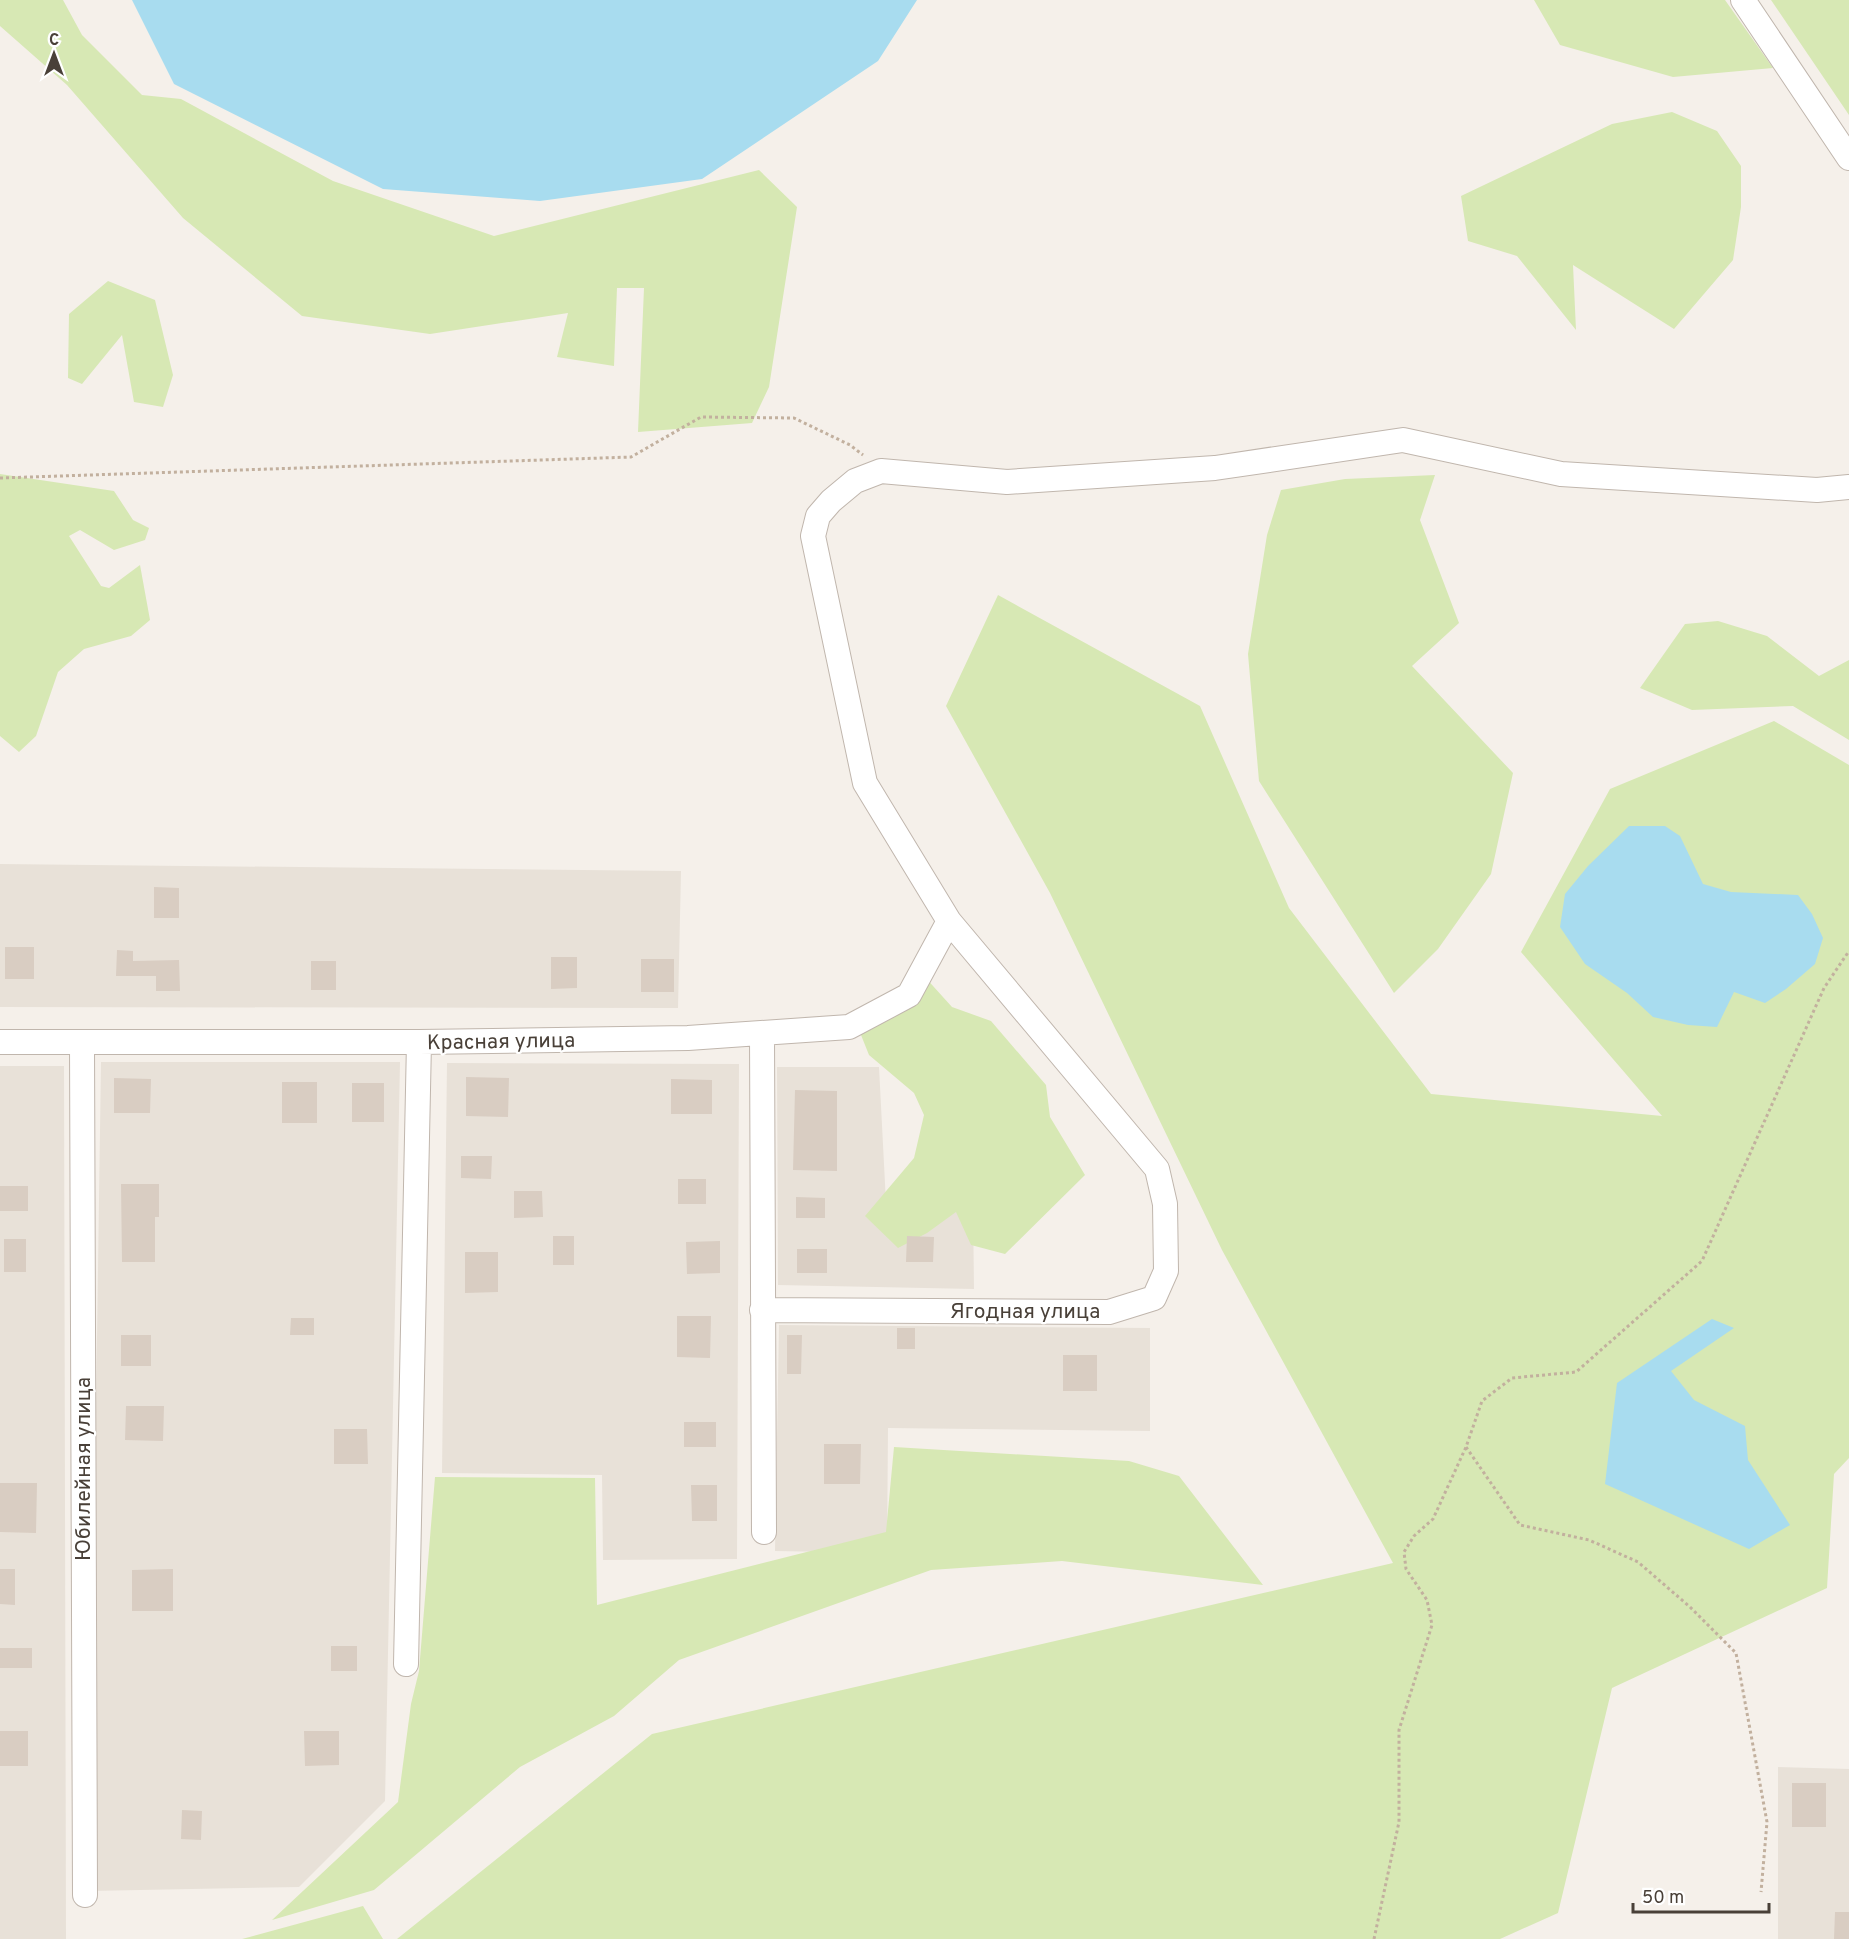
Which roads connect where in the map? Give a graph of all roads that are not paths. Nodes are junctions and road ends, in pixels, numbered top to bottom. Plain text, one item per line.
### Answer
1 (1743, 0) edge
2 (1849, 158) edge
3 (1849, 487) edge
4 (949, 921) junction
5 (762, 1034) junction
6 (0, 1042) edge
7 (419, 1042) junction
8 (82, 1043) junction
9 (762, 1310) junction
10 (764, 1532) dead end
11 (406, 1664) dead end
12 (85, 1895) dead end

1 - 2 street
3 - 4 street, Ягодная улица
4 - 5 street, Красная улица
4 - 9 street, Ягодная улица
5 - 7 street, Красная улица
5 - 9 street
6 - 8 street, Красная улица
7 - 8 street, Красная улица
7 - 11 street
8 - 12 street, Юбилейная улица
9 - 10 street

